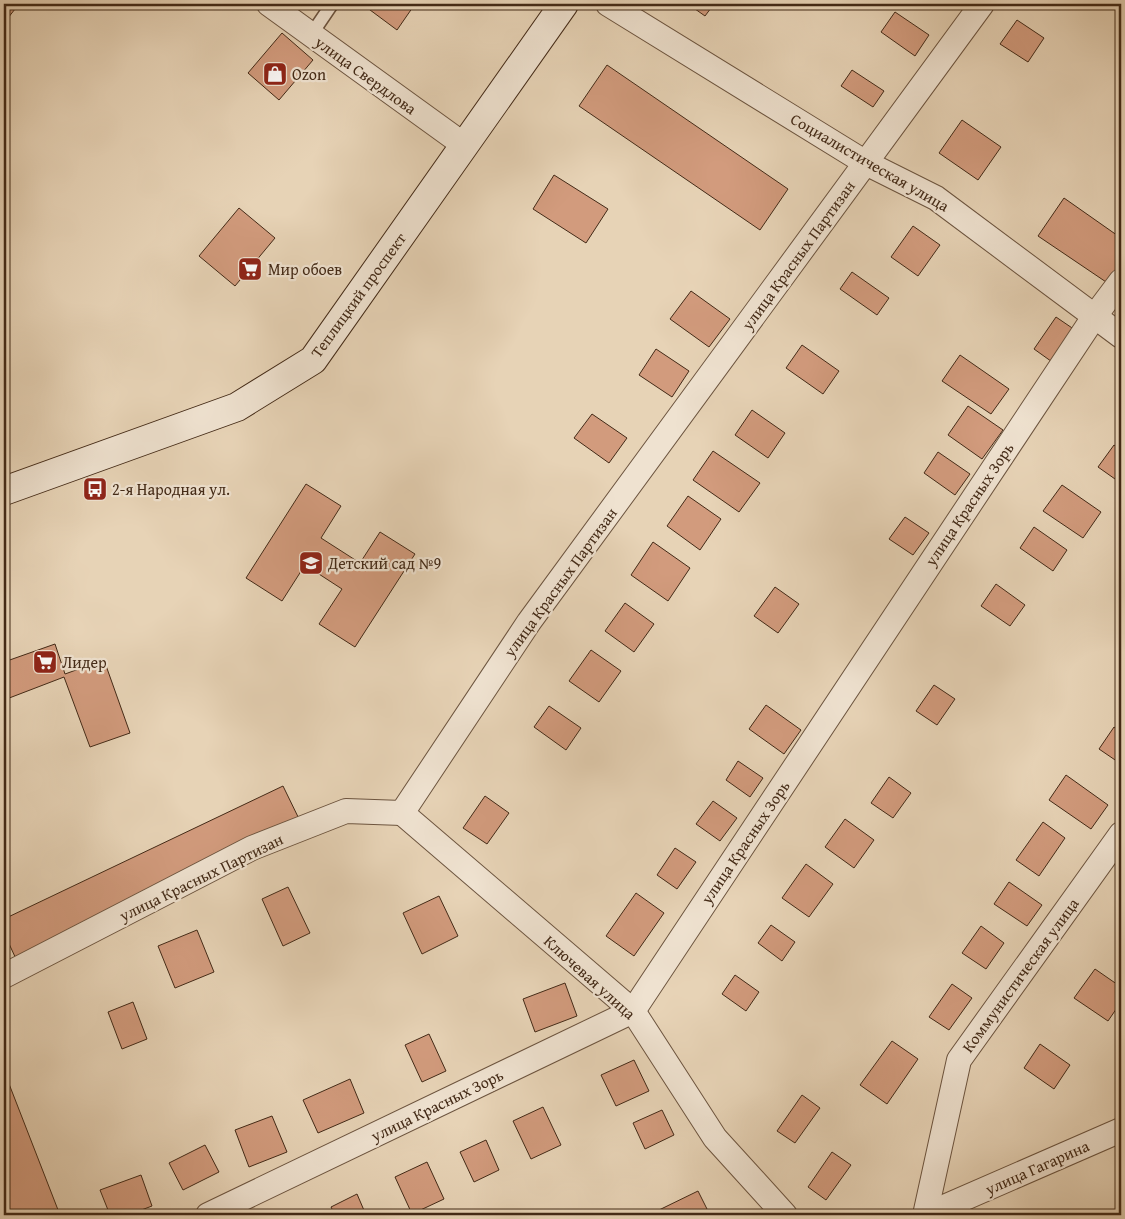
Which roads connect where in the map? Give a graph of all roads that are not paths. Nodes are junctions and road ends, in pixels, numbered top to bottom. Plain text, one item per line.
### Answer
1 (269, 4) edge
2 (332, 4) edge
3 (564, 4) edge
4 (608, 4) edge
5 (982, 4) edge
6 (310, 35) junction
7 (464, 146) junction
8 (866, 163) junction
9 (1121, 282) edge
10 (1094, 317) junction
11 (1121, 336) edge
12 (4, 491) edge
13 (402, 813) junction
14 (1121, 834) edge
15 (4, 976) edge
16 (633, 1011) junction
17 (1121, 1130) edge
18 (208, 1215) edge
19 (785, 1215) edge
20 (925, 1215) edge

1 - 6 street, улица Свердлова
2 - 6 lane
3 - 7 main road, Теплицкий проспект
4 - 8 street, Социалистическая улица
5 - 8 street, улица Красных Партизан
6 - 7 street, улица Свердлова
7 - 12 main road, Теплицкий проспект
8 - 10 street, Социалистическая улица
8 - 13 street, улица Красных Партизан
9 - 10 street, улица Красных Зорь
10 - 11 street, Социалистическая улица
10 - 16 street, улица Красных Зорь
13 - 15 street, улица Красных Партизан
13 - 16 street, Ключевая улица
14 - 20 street, Коммунистическая улица
16 - 18 street, улица Красных Зорь
16 - 19 street, Ключевая улица
17 - 20 street, улица Гагарина

